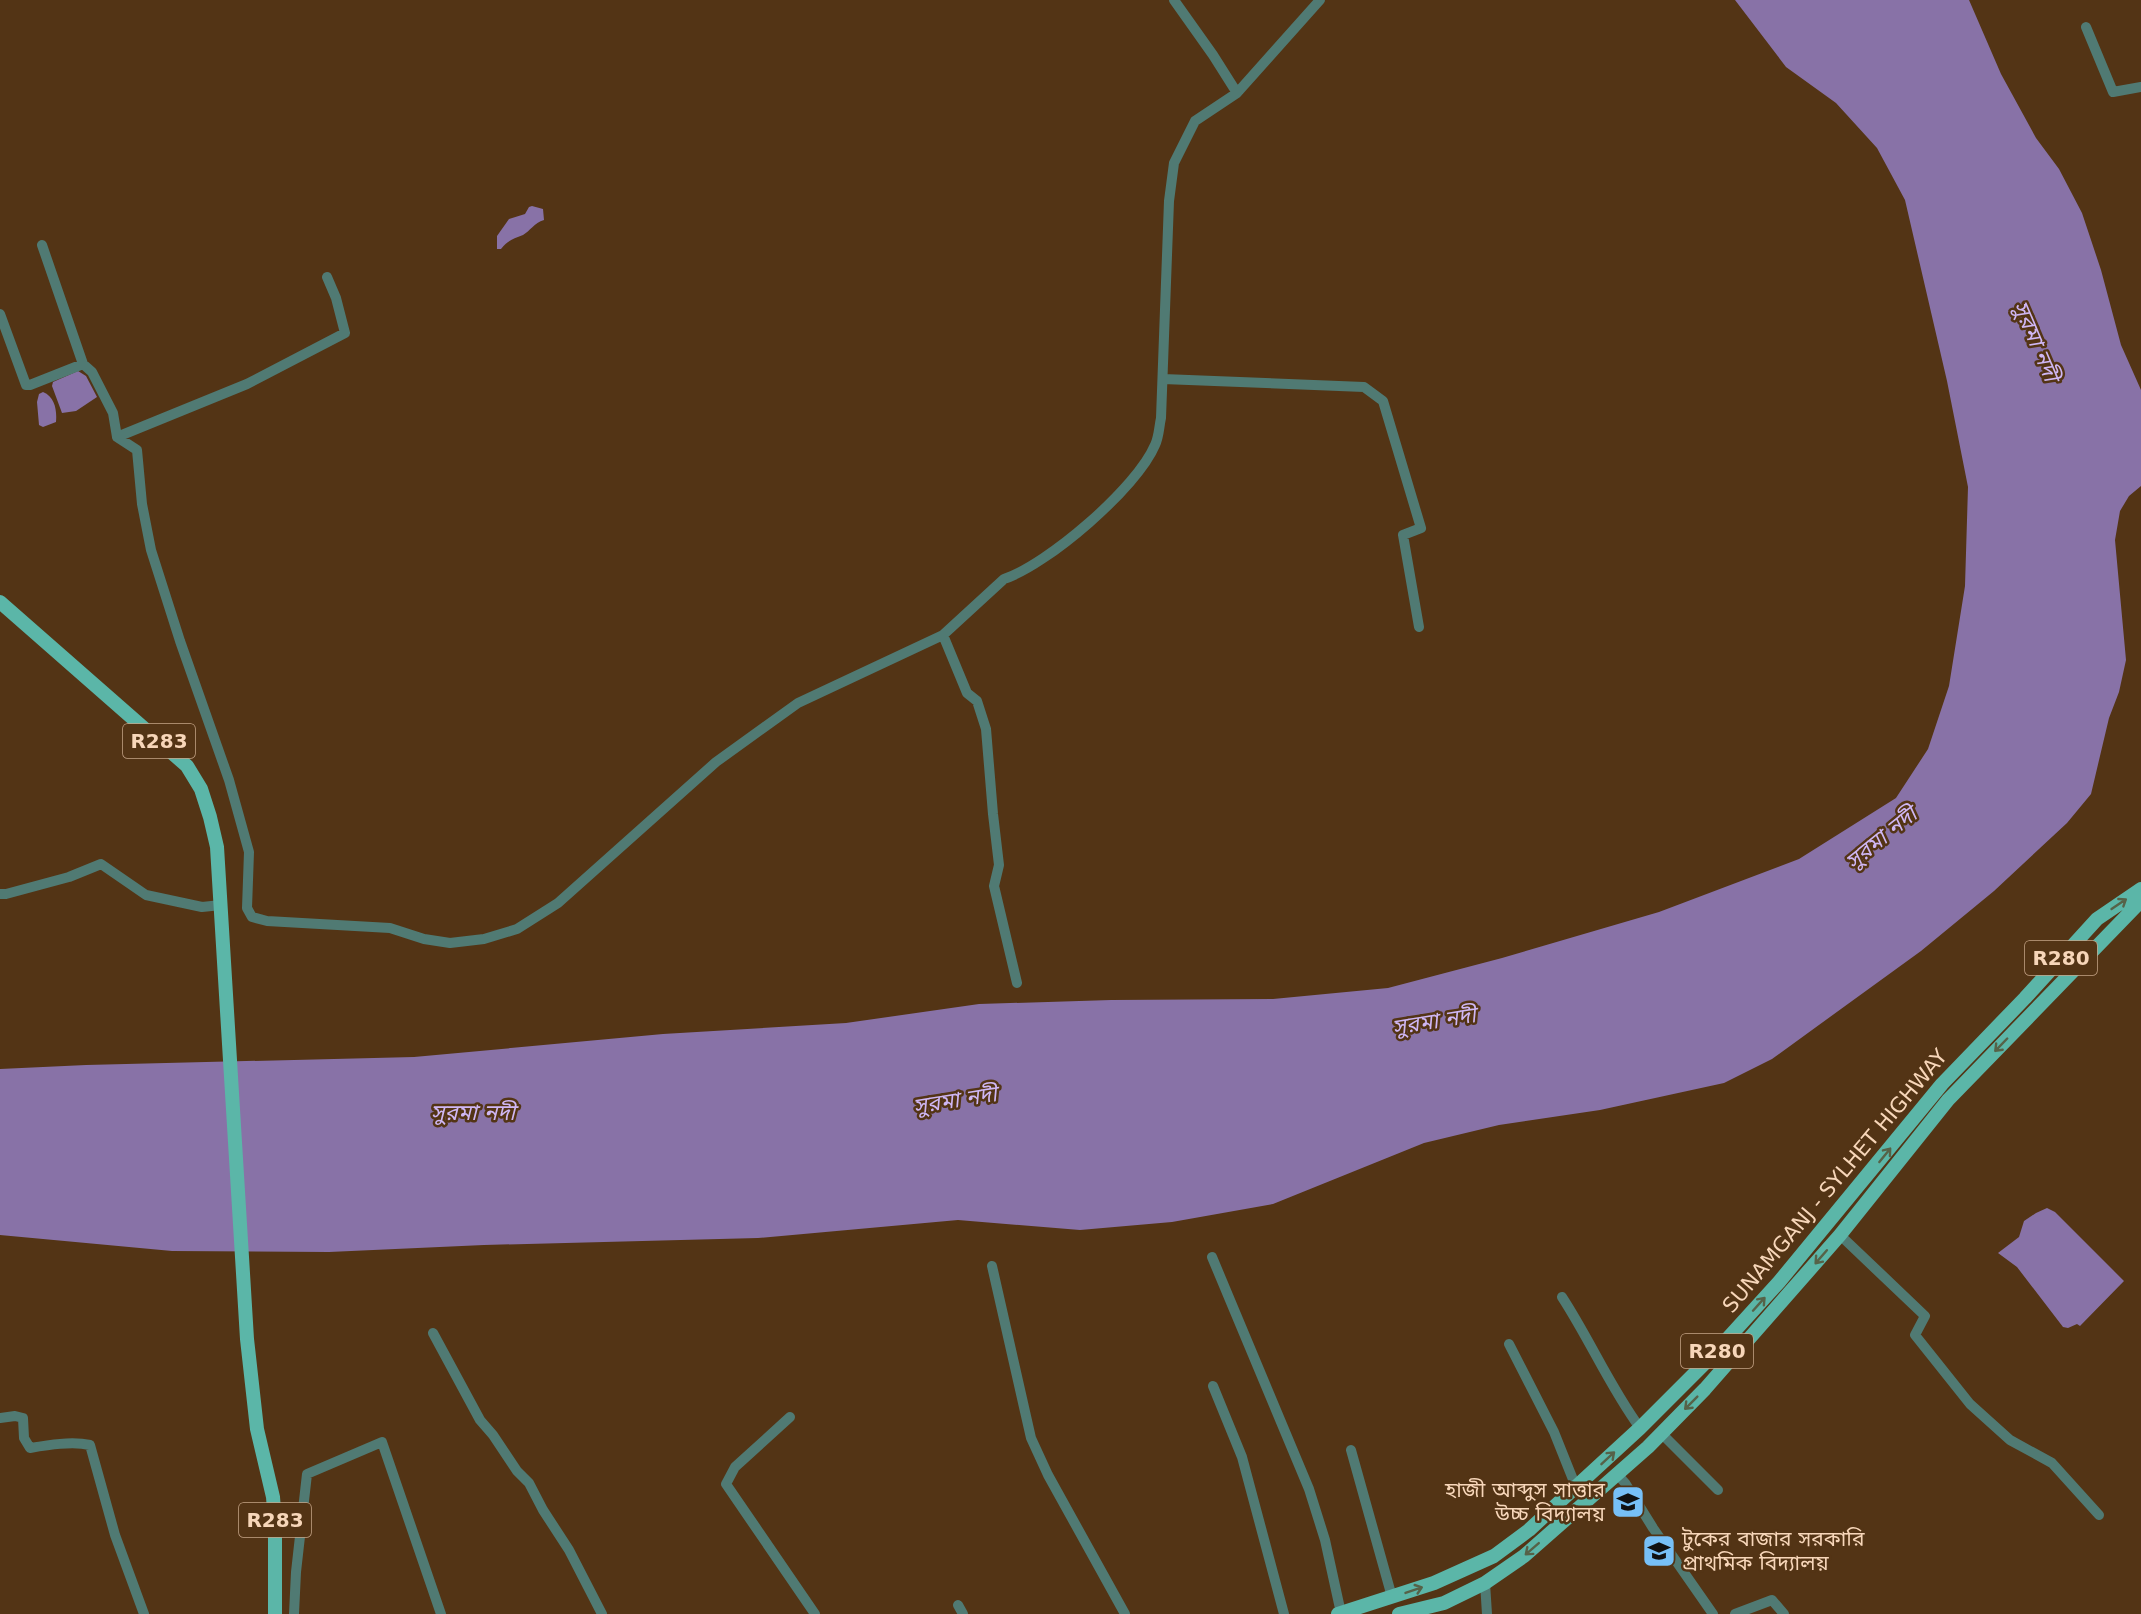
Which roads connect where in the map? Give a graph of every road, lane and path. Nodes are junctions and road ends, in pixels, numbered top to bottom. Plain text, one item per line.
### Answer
1 (1174, 0) edge
2 (1320, 0) edge
3 (2086, 27) dead end
4 (2141, 87) edge
5 (1237, 93) junction
6 (42, 245) dead end
7 (327, 277) dead end
8 (0, 314) edge
9 (83, 364) junction
10 (1163, 379) junction
11 (117, 437) junction
12 (0, 602) edge
13 (1419, 627) dead end
14 (943, 635) junction
15 (2141, 889) edge
16 (0, 894) edge
17 (2141, 902) edge
18 (221, 905) junction
19 (1017, 983) dead end
20 (1839, 1235) junction
21 (1212, 1257) dead end
22 (992, 1266) dead end
23 (1562, 1297) dead end
24 (433, 1333) dead end
25 (1509, 1344) dead end
26 (1213, 1386) dead end
27 (790, 1417) dead end
28 (0, 1418) edge
29 (1640, 1428) junction
30 (1661, 1433) junction
31 (1351, 1450) dead end
32 (1617, 1474) junction
33 (1576, 1487) junction
34 (1718, 1490) dead end
35 (2099, 1515) dead end
36 (1485, 1583) junction
37 (1392, 1597) junction
38 (144, 1614) edge
39 (275, 1614) edge
40 (294, 1614) edge
41 (441, 1614) edge
42 (602, 1614) edge
43 (815, 1614) edge
44 (1125, 1614) edge
45 (1284, 1614) edge
46 (1340, 1614) edge
47 (1400, 1614) edge
48 (1487, 1614) edge
49 (1713, 1614) edge
50 (1735, 1614) edge
51 (1784, 1614) edge

1 - 5 street
2 - 5 street
3 - 4 street
5 - 10 street
6 - 9 street
7 - 11 street
8 - 9 street
9 - 11 street
10 - 13 street
10 - 14 street
11 - 14 street
12 - 18 main road, R283
14 - 19 street
29 -> 15 main road, SUNAMGANJ - SYLHET HIGHWAY / R280
16 - 18 street
17 -> 20 main road, SUNAMGANJ - SYLHET HIGHWAY / R280
18 - 39 main road, R283
20 -> 30 main road, SUNAMGANJ - SYLHET HIGHWAY / R280
20 - 35 street
21 - 46 street
22 - 44 street
23 - 29 street
24 - 42 street
25 - 33 street
26 - 45 street
27 - 43 street
28 - 38 street
33 -> 29 main road, SUNAMGANJ - SYLHET HIGHWAY / R280
30 - 32 main road, SUNAMGANJ - SYLHET HIGHWAY / R280
30 - 34 street
31 - 37 street
32 -> 36 main road, SUNAMGANJ - SYLHET HIGHWAY / R280
32 - 49 street
37 -> 33 main road, SUNAMGANJ - SYLHET HIGHWAY / R280
36 - 47 main road, SUNAMGANJ - SYLHET HIGHWAY / R280
36 - 48 street
37 - 46 main road, SUNAMGANJ - SYLHET HIGHWAY / R280
40 - 41 street
50 - 51 street

